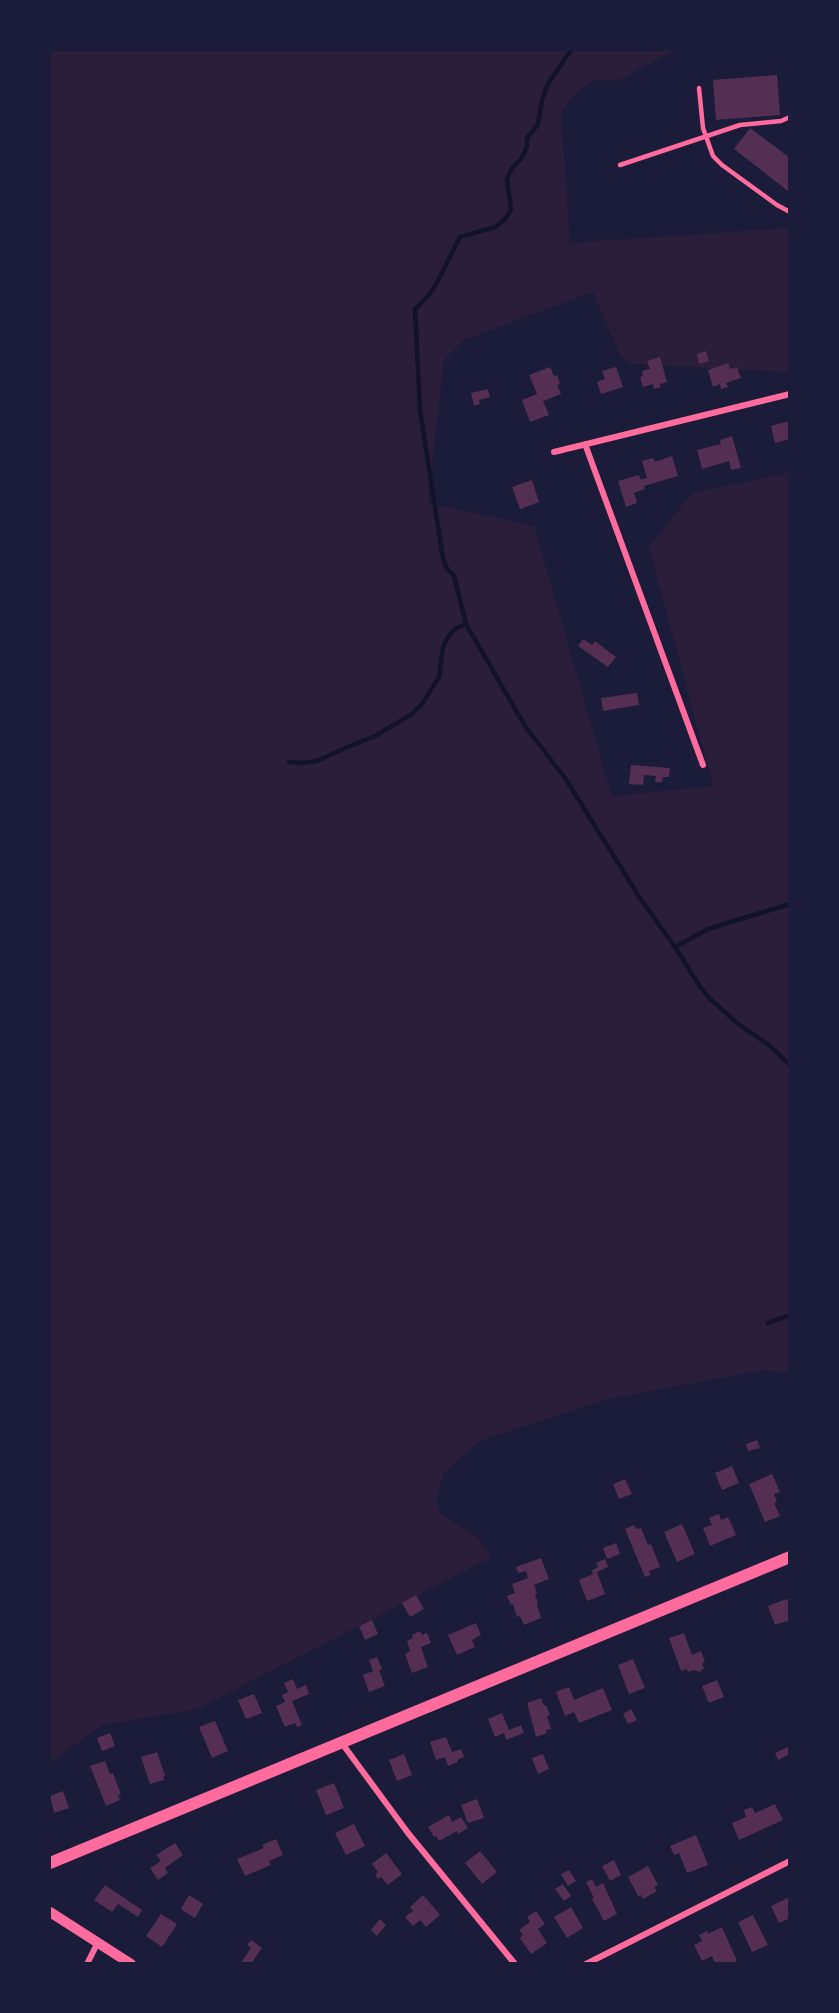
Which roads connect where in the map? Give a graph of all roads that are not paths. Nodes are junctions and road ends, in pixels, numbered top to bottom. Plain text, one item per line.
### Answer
1 (699, 88) dead end
2 (789, 117) edge
3 (705, 136) junction
4 (620, 165) dead end
5 (789, 212) edge
6 (789, 394) edge
7 (585, 444) junction
8 (554, 452) dead end
9 (704, 765) dead end
10 (789, 1557) edge
11 (341, 1742) junction
12 (789, 1861) edge
13 (50, 1863) edge
14 (50, 1912) edge
15 (98, 1942) junction
16 (87, 1964) edge
17 (131, 1964) edge
18 (515, 1964) edge
19 (586, 1964) edge

1 - 3 lane
2 - 3 lane
3 - 4 lane
3 - 5 lane
6 - 7 street
7 - 8 street
7 - 9 street
10 - 11 main road
11 - 13 main road
11 - 18 street
12 - 19 street
14 - 15 street
15 - 16 street
15 - 17 street

